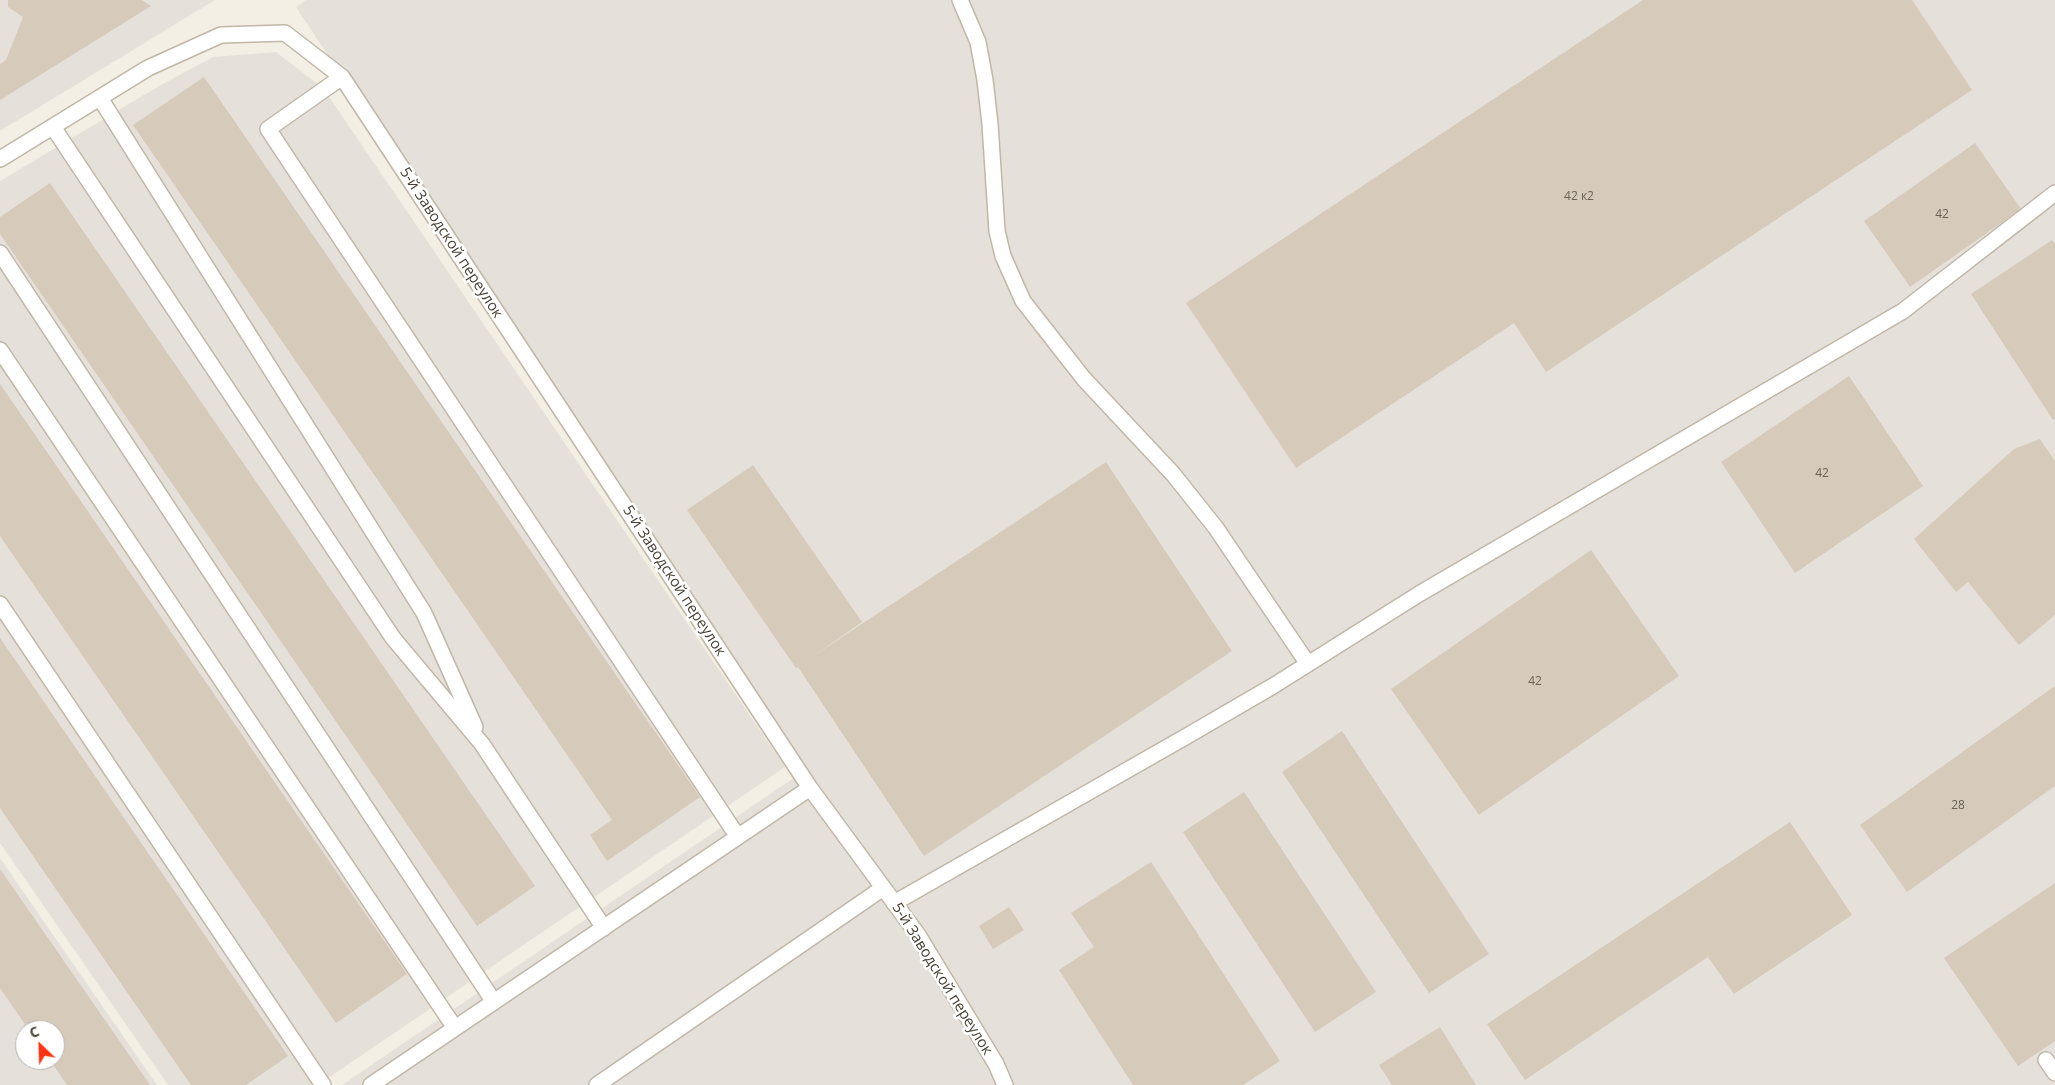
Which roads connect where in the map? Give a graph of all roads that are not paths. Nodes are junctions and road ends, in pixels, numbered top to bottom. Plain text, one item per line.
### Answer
1 (960, 0) edge
2 (342, 77) junction
3 (100, 98) junction
4 (53, 126) junction
5 (0, 159) edge
6 (2055, 192) edge
7 (0, 253) edge
8 (0, 350) edge
9 (0, 604) edge
10 (1308, 664) junction
11 (482, 744) junction
12 (810, 788) junction
13 (738, 837) junction
14 (883, 888) junction
15 (894, 903) junction
16 (604, 928) junction
17 (494, 1002) junction
18 (455, 1028) junction
19 (2046, 1060) dead end
20 (2055, 1073) edge
21 (323, 1085) edge
22 (371, 1085) edge
23 (597, 1085) edge
24 (1005, 1085) edge

1 - 10 lane
2 - 3 lane, 5-й Заводской переулок
2 - 12 lane, 5-й Заводской переулок
2 - 13 lane
3 - 4 lane, 5-й Заводской переулок
3 - 11 lane
4 - 5 lane, 5-й Заводской переулок
4 - 11 lane
6 - 10 lane
7 - 17 lane
8 - 18 lane
9 - 21 lane
10 - 15 lane
11 - 16 lane
12 - 13 lane
12 - 14 lane, 5-й Заводской переулок
13 - 16 lane
14 - 15 lane, 5-й Заводской переулок
14 - 23 lane
15 - 24 lane, 5-й Заводской переулок
16 - 17 lane
17 - 18 lane
18 - 22 lane
19 - 20 lane

